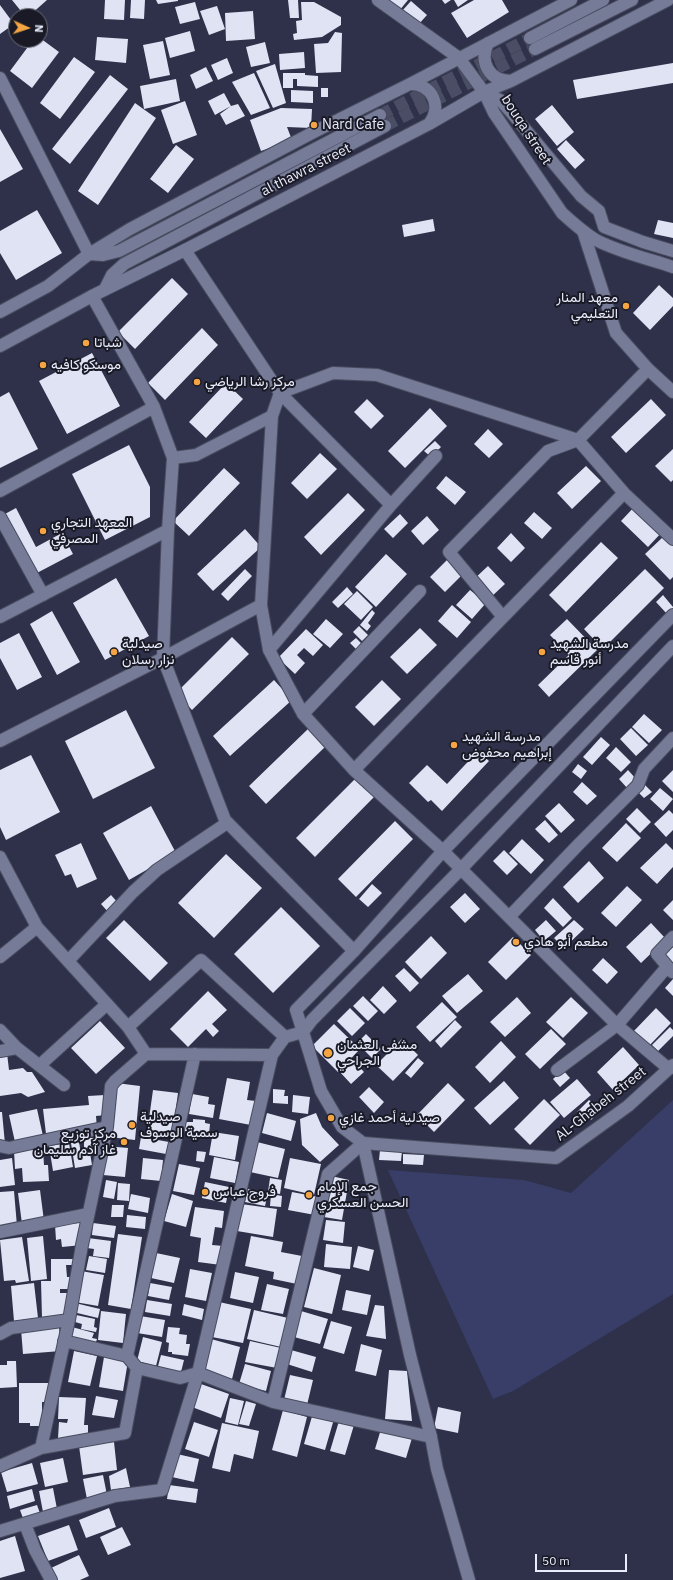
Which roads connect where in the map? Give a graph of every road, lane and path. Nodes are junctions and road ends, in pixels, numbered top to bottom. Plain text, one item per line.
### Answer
1 (378, 0) edge
2 (571, 0) edge
3 (603, 0) edge
4 (632, 0) edge
5 (668, 0) edge
6 (530, 38) tunnel mouth
7 (488, 43) junction
8 (535, 49) tunnel mouth
9 (459, 58) junction
10 (0, 78) edge
11 (511, 81) junction
12 (410, 84) junction
13 (484, 92) junction
14 (429, 124) junction
15 (583, 231) junction
16 (185, 250) junction
17 (673, 250) edge
18 (89, 254) junction
19 (673, 267) edge
20 (105, 289) junction
21 (92, 296) junction
22 (0, 312) edge
23 (0, 346) edge
24 (648, 368) junction
25 (673, 392) edge
26 (280, 393) junction
27 (154, 407) junction
28 (272, 416) junction
29 (578, 440) junction
30 (436, 456) dead end
31 (173, 458) junction
32 (0, 491) edge
33 (624, 493) junction
34 (391, 505) junction
35 (0, 517) edge
36 (168, 530) junction
37 (673, 539) edge
38 (420, 591) dead end
39 (43, 595) junction
40 (262, 605) junction
41 (673, 616) edge
42 (0, 617) edge
43 (503, 617) junction
44 (672, 648) edge
45 (268, 650) junction
46 (163, 658) junction
47 (303, 714) junction
48 (673, 738) edge
49 (0, 741) edge
50 (354, 770) junction
51 (227, 823) junction
52 (443, 851) junction
53 (1, 859) edge
54 (461, 869) junction
55 (508, 917) junction
56 (37, 926) junction
57 (673, 937) edge
58 (354, 951) junction
59 (0, 957) edge
60 (68, 961) junction
61 (670, 969) edge
62 (107, 1004) junction
63 (617, 1026) junction
64 (128, 1027) junction
65 (0, 1030) edge
66 (303, 1032) junction
67 (285, 1037) junction
68 (17, 1048) junction
69 (0, 1051) edge
70 (146, 1054) junction
71 (195, 1054) junction
72 (272, 1055) junction
73 (40, 1065) junction
74 (671, 1067) edge
75 (557, 1070) dead end
76 (64, 1085) dead end
77 (107, 1127) junction
78 (363, 1143) junction
79 (0, 1146) edge
80 (88, 1214) junction
81 (0, 1232) edge
82 (69, 1320) junction
83 (0, 1334) edge
84 (64, 1341) junction
85 (127, 1356) junction
86 (137, 1368) junction
87 (198, 1373) junction
88 (273, 1402) junction
89 (431, 1437) junction
90 (41, 1448) junction
91 (0, 1466) edge
92 (25, 1524) junction
93 (0, 1532) edge
94 (51, 1580) edge
95 (469, 1580) edge

1 - 9 street
2 - 7 street, al thawra street
3 - 6 street
4 - 8 street
5 - 11 street, al thawra street
7 - 9 street, al thawra street
7 - 11 street
9 - 12 street, al thawra street
9 - 13 street
10 - 18 street
11 - 13 street, al thawra street
12 - 14 street
12 - 18 street, al thawra street
13 - 14 street, al thawra street
13 - 15 street, bouqa street
13 - 17 street, bouqa street
14 - 16 street, al thawra street
15 - 19 street, bouqa street
15 - 24 street
16 - 20 street, al thawra street
16 - 26 street
18 - 20 street
18 - 22 street, al thawra street
20 - 21 street, al thawra street
21 - 23 street, al thawra street
21 - 27 street
24 - 25 street
24 - 29 street
26 - 28 street
26 - 29 street
26 - 34 street
27 - 31 street
27 - 32 street
28 - 31 street
28 - 40 street
29 - 33 street
29 - 43 street
30 - 34 street
31 - 36 street
33 - 37 street
33 - 43 street
34 - 45 street
35 - 39 street
36 - 39 street
36 - 46 street
38 - 47 street
39 - 42 street
40 - 45 street
40 - 46 street
41 - 52 street
43 - 50 street
44 - 54 street
45 - 47 street
46 - 49 street
46 - 51 street
47 - 50 street
48 - 55 street
50 - 52 street
51 - 58 street
51 - 60 street
52 - 54 street
52 - 58 street
53 - 56 street
54 - 55 street
54 - 66 street
55 - 63 street
56 - 59 street
56 - 60 street
57 - 61 street
58 - 66 street
60 - 62 street
61 - 63 street
62 - 64 street
62 - 73 street
63 - 74 street
63 - 75 street
64 - 67 street
64 - 70 street
65 - 68 street
66 - 67 street
66 - 78 street
67 - 72 street
68 - 69 street
68 - 73 street
70 - 71 street
70 - 77 street
71 - 72 street
71 - 85 street
72 - 87 street
73 - 76 street
74 - 78 street, AL-Ghabeh street
77 - 79 street
77 - 80 street
78 - 88 street
78 - 89 street
80 - 81 street
80 - 82 street
82 - 83 street
82 - 84 street
84 - 85 street
84 - 90 street
85 - 86 street
86 - 87 street
86 - 90 street
87 - 88 street
87 - 92 street
88 - 89 street
89 - 95 street
90 - 91 street
92 - 93 street
92 - 94 street

